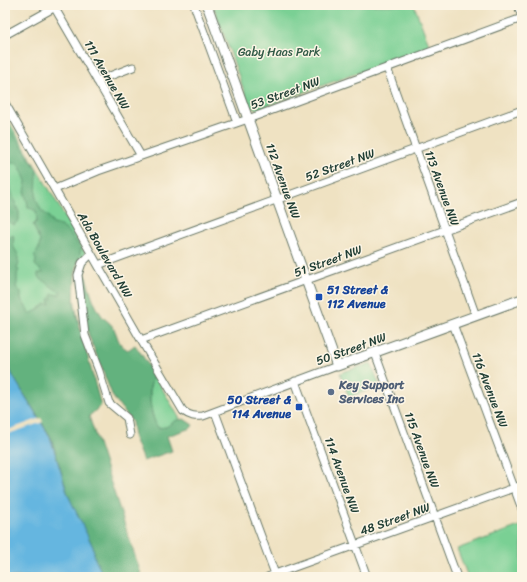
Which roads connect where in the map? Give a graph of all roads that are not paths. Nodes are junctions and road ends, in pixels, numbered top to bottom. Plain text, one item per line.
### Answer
1 (194, 5) edge
2 (207, 5) edge
3 (519, 5) edge
4 (56, 6) edge
5 (522, 14) edge
6 (522, 18) edge
7 (5, 35) edge
8 (133, 67) dead end
9 (387, 68) junction
10 (97, 81) junction
11 (5, 103) edge
12 (522, 110) edge
13 (248, 118) junction
14 (237, 122) junction
15 (416, 148) junction
16 (141, 156) junction
17 (55, 189) junction
18 (277, 200) junction
19 (522, 202) edge
20 (445, 230) junction
21 (91, 254) junction
22 (98, 265) junction
23 (306, 280) junction
24 (522, 299) edge
25 (476, 316) junction
26 (453, 324) junction
27 (141, 340) junction
28 (375, 353) junction
29 (337, 366) junction
30 (296, 381) junction
31 (215, 412) junction
32 (188, 415) joint
33 (130, 435) dead end
34 (522, 485) edge
35 (514, 488) junction
36 (522, 509) edge
37 (435, 516) junction
38 (356, 545) junction
39 (273, 576) edge
40 (367, 577) edge
41 (457, 577) edge

1 - 14 street
2 - 13 main road, 112 Avenue NW
3 - 5 main road
4 - 7 street
4 - 10 street, 111 Avenue NW
6 - 9 street, 53 Street NW
8 - 10 street
9 - 13 street, 53 Street NW
9 - 15 street, 113 Avenue NW
10 - 16 street, 111 Avenue NW
11 - 17 street, Ada Boulevard NW
12 - 15 street, 52 Street NW
13 - 14 street, 53 Street NW
13 - 18 main road, 112 Avenue NW
14 - 16 street, 53 Street NW
15 - 18 street, 52 Street NW
15 - 20 street, 113 Avenue NW
16 - 17 street, 53 Street NW
17 - 21 street, Ada Boulevard NW
18 - 22 street, 52 Street NW
18 - 23 main road, 112 Avenue NW
19 - 20 street, 51 Street NW
20 - 23 street, 51 Street NW
20 - 25 street, 113 Avenue NW
21 - 22 street, Ada Boulevard NW
21 - 33 street
22 - 27 street, Ada Boulevard NW
23 - 27 street, 51 Street NW
23 - 29 main road, 112 Avenue NW
24 - 25 main road, 50 Street NW
25 - 26 main road, 50 Street NW
26 - 28 main road, 50 Street NW
26 - 35 street, 116 Avenue NW
27 - 32 street, Ada Boulevard NW
28 - 29 main road, 50 Street NW
28 - 37 street, 115 Avenue NW
29 - 30 street, 50 Street NW
30 - 31 street, 50 Street NW
30 - 38 street, 114 Avenue NW
31 - 32 street, 50 Street NW
31 - 39 street
34 - 35 street, 48 Street NW
35 - 36 street, 116 Avenue NW
35 - 37 street, 48 Street NW
37 - 38 street, 48 Street NW
37 - 41 street, 115 Avenue NW
38 - 39 street, 48 Street NW
38 - 40 street, 114 Avenue NW

